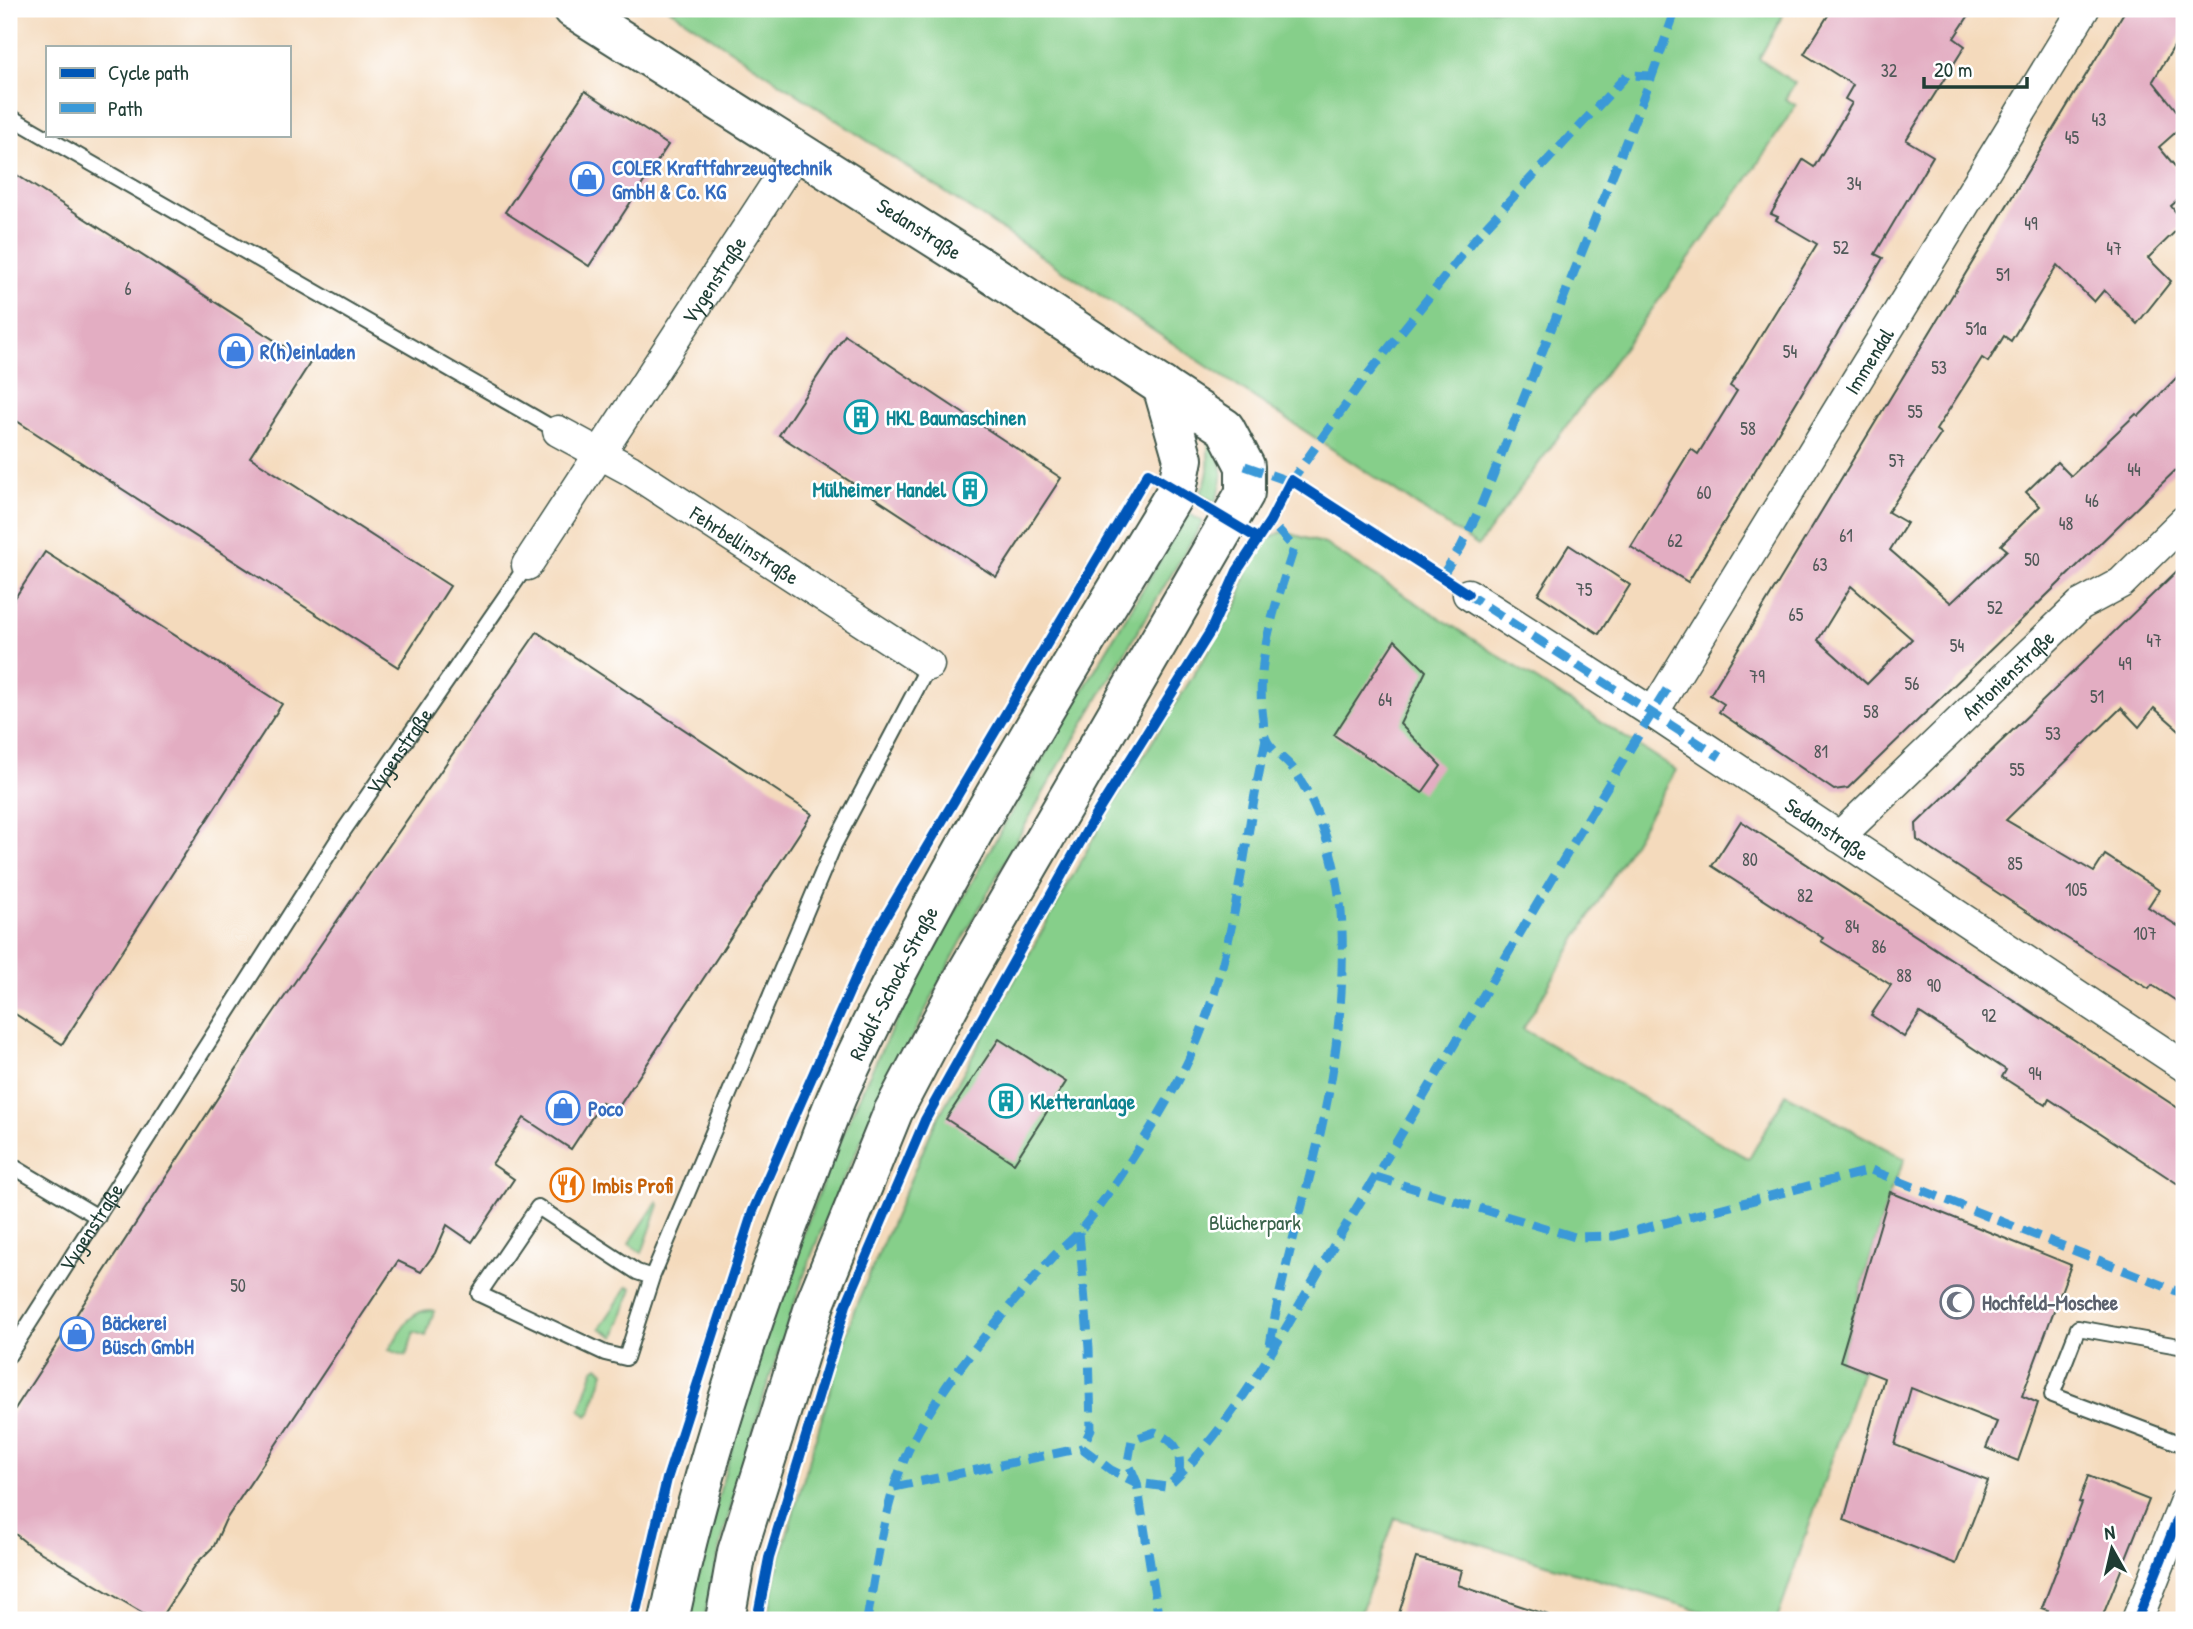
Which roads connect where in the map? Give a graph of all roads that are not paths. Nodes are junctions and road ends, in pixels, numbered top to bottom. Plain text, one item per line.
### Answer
1 (573, 9) edge
2 (2084, 9) edge
3 (9, 116) edge
4 (797, 152) junction
5 (1162, 386) junction
6 (558, 431) joint
7 (599, 453) junction
8 (2184, 522) edge
9 (527, 565) joint
10 (1468, 594) dead end
11 (929, 665) joint
12 (1653, 713) junction
13 (1839, 836) junction
14 (2184, 1066) edge
15 (9, 1164) edge
16 (98, 1217) junction
17 (652, 1277) junction
18 (2184, 1347) edge
19 (9, 1355) edge
20 (2184, 1445) edge
21 (2184, 1503) edge
22 (669, 1620) edge
23 (725, 1620) edge
24 (2137, 1620) edge

1 - 4 main road, Sedanstraße
2 - 12 street, Immendal
3 - 6 lane
4 - 5 main road, Sedanstraße
4 - 7 street, Vygenstraße
5 - 22 main road, Rudolf-Schock-Straße
5 - 23 main road, Sedanstraße
6 - 7 street, Fehrbellinstraße
7 - 9 street, Vygenstraße
7 - 11 street, Fehrbellinstraße
8 - 13 street, Antonienstraße
9 - 16 lane, Vygenstraße
10 - 12 street, Sedanstraße
11 - 17 lane
12 - 13 street, Sedanstraße
13 - 14 street, Sedanstraße
15 - 16 lane
16 - 19 lane, Vygenstraße
17 - 17 lane
18 - 20 lane
21 - 24 street

